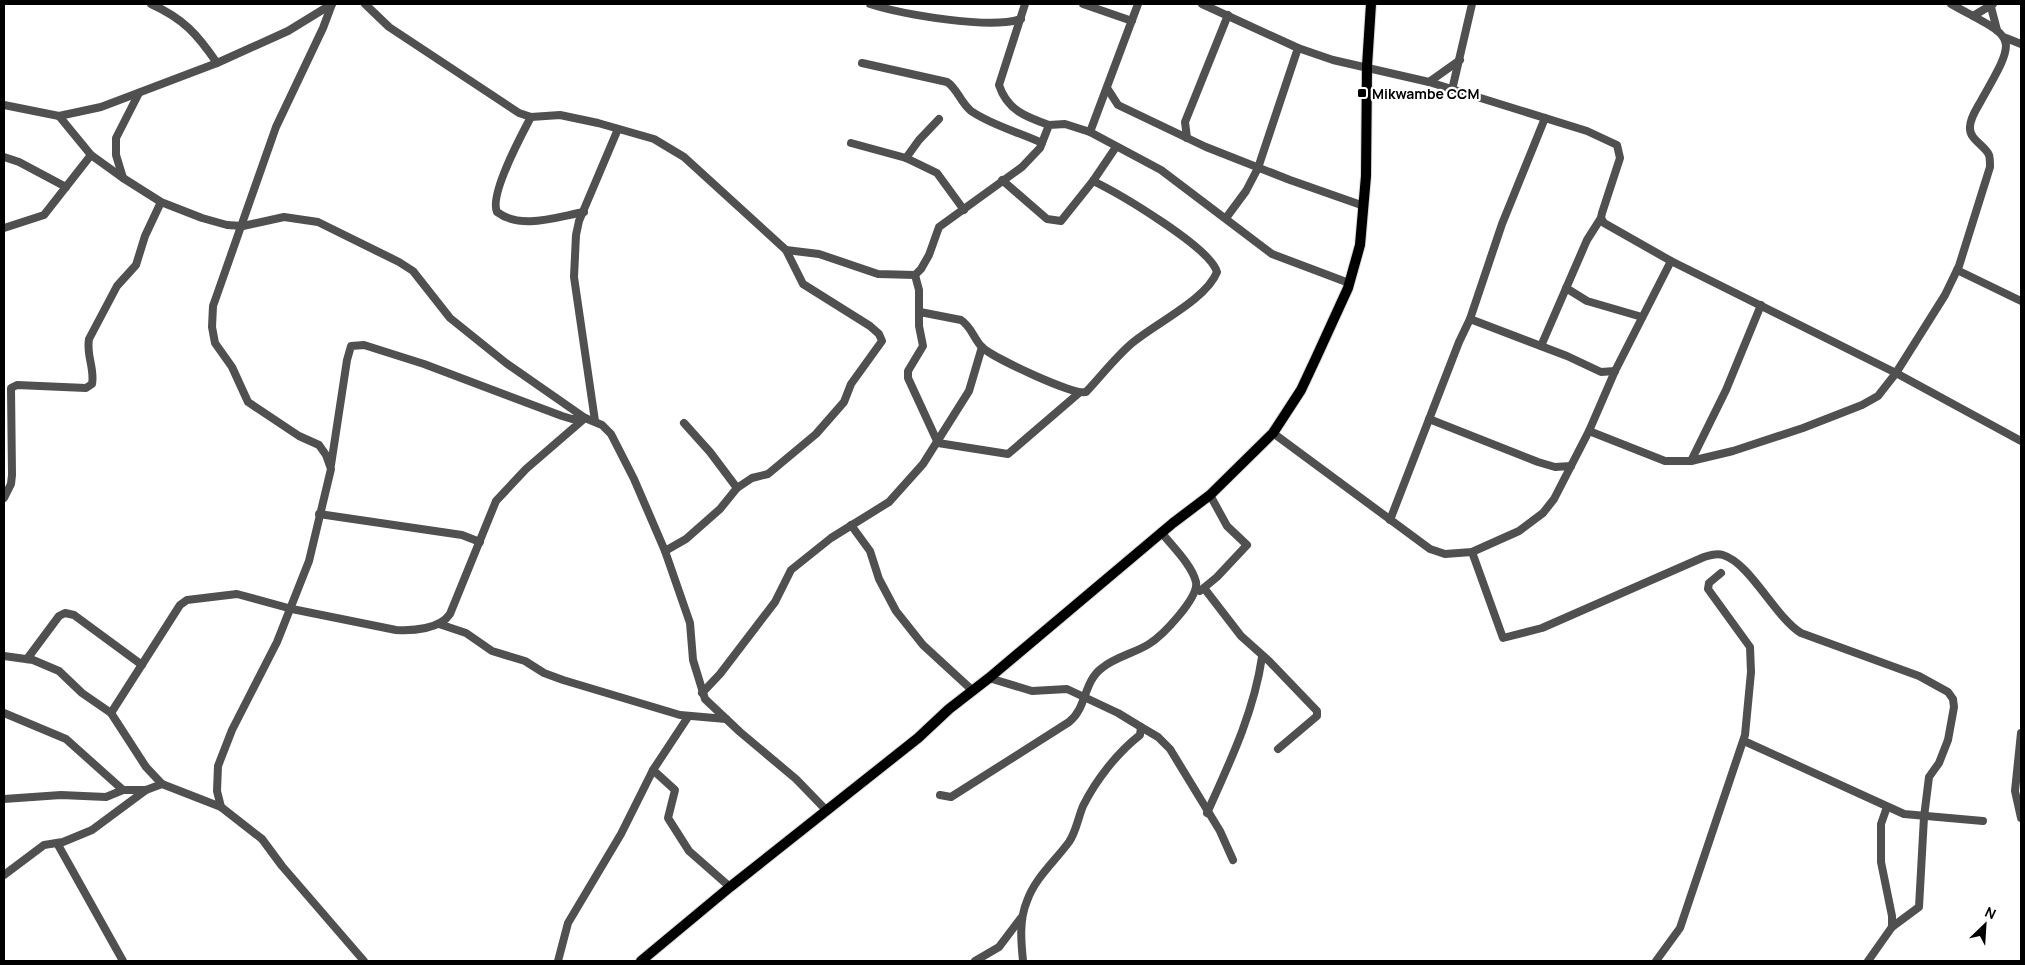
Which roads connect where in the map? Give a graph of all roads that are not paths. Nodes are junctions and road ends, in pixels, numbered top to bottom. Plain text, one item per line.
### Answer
1 (151, 4) edge
2 (332, 4) edge
3 (365, 4) edge
4 (870, 4) edge
5 (1025, 4) edge
6 (1083, 4) edge
7 (1138, 4) edge
8 (1202, 4) edge
9 (1371, 4) edge
10 (1472, 4) edge
11 (1951, 4) edge
12 (1992, 5) edge
13 (1228, 16) junction
14 (1973, 16) junction
15 (1021, 19) junction
16 (1132, 21) junction
17 (1997, 30) junction
18 (2006, 38) junction
19 (2021, 44) edge
20 (1298, 48) junction
21 (1460, 60) junction
22 (217, 63) junction
23 (862, 64) dead end
24 (1367, 66) junction
25 (1429, 82) junction
26 (1107, 88) junction
27 (1452, 90) junction
28 (140, 93) junction
29 (4, 105) edge
30 (1118, 105) junction
31 (1100, 106) junction
32 (59, 116) junction
33 (532, 117) junction
34 (1544, 118) junction
35 (939, 119) dead end
36 (1049, 125) junction
37 (618, 129) junction
38 (1090, 132) junction
39 (1186, 138) junction
40 (851, 143) dead end
41 (1042, 143) junction
42 (1116, 147) junction
43 (91, 155) junction
44 (4, 157) edge
45 (906, 158) junction
46 (1258, 168) junction
47 (123, 178) junction
48 (1002, 180) junction
49 (1093, 181) junction
50 (66, 186) junction
51 (161, 202) junction
52 (1364, 206) junction
53 (964, 210) junction
54 (584, 212) junction
55 (1226, 218) junction
56 (1601, 218) junction
57 (243, 226) junction
58 (4, 228) edge
59 (786, 250) junction
60 (1671, 261) junction
61 (1957, 270) junction
62 (915, 275) junction
63 (1350, 283) junction
64 (1566, 288) junction
65 (2021, 301) edge
66 (1761, 305) junction
67 (920, 312) junction
68 (1642, 317) junction
69 (1470, 319) junction
70 (1541, 346) junction
71 (982, 347) junction
72 (1615, 371) junction
73 (1601, 372) junction
74 (1896, 373) junction
75 (1608, 386) junction
76 (1079, 393) junction
77 (584, 418) junction
78 (1430, 419) junction
79 (595, 421) junction
80 (684, 423) dead end
81 (1589, 431) junction
82 (1273, 433) junction
83 (336, 439) junction
84 (2021, 441) edge
85 (938, 443) junction
86 (319, 446) junction
87 (1691, 461) junction
88 (1571, 466) junction
89 (331, 469) junction
90 (737, 488) junction
91 (1210, 496) junction
92 (4, 498) edge
93 (318, 514) junction
94 (1390, 520) junction
95 (851, 525) junction
96 (1161, 532) junction
97 (480, 542) junction
98 (665, 551) junction
99 (1472, 552) junction
100 (1720, 573) dead end
101 (1204, 588) junction
102 (1194, 596) junction
103 (292, 609) junction
104 (439, 624) junction
105 (4, 656) edge
106 (1262, 657) junction
107 (27, 659) junction
108 (142, 664) junction
109 (990, 678) junction
110 (972, 690) junction
111 (702, 693) junction
112 (1085, 698) junction
113 (4, 713) edge
114 (111, 713) junction
115 (688, 716) junction
116 (726, 719) junction
117 (1141, 727) junction
118 (2021, 732) edge
119 (1744, 741) junction
120 (1278, 749) dead end
121 (652, 770) junction
122 (162, 784) junction
123 (123, 790) junction
124 (146, 790) junction
125 (940, 795) dead end
126 (4, 799) edge
127 (221, 807) junction
128 (1886, 808) junction
129 (827, 811) junction
130 (1207, 813) junction
131 (1924, 817) junction
132 (2021, 818) edge
133 (1983, 821) dead end
134 (57, 843) junction
135 (1233, 860) dead end
136 (4, 875) edge
137 (730, 887) junction
138 (1021, 918) junction
139 (1892, 927) junction
140 (123, 961) edge
141 (364, 961) edge
142 (558, 961) edge
143 (641, 961) edge
144 (975, 961) edge
145 (1023, 961) edge
146 (1656, 961) edge
147 (1868, 961) edge

1 - 22 street
2 - 22 street
2 - 57 street
3 - 33 street
4 - 15 street
5 - 15 street
6 - 16 street
7 - 16 street
8 - 13 street
9 - 24 main road
10 - 21 street
11 - 14 street
12 - 14 street
12 - 17 street
13 - 20 street
13 - 39 street
14 - 17 street
15 - 36 street
16 - 26 street
17 - 18 street
18 - 19 street
18 - 61 street
20 - 24 street
20 - 46 street
21 - 25 street
21 - 27 street
22 - 28 street
23 - 41 street
24 - 25 street
24 - 52 main road
25 - 27 street
26 - 30 street
26 - 31 street
27 - 34 street
28 - 32 street
28 - 47 street
29 - 32 street
30 - 31 street
30 - 39 street
31 - 38 street
32 - 43 street
33 - 37 street
33 - 54 street
34 - 56 street
34 - 69 street
35 - 45 street
36 - 38 street
36 - 41 street
37 - 54 street
37 - 59 street
38 - 42 street
39 - 46 street
40 - 45 street
41 - 48 street
42 - 49 street
42 - 55 street
43 - 47 street
43 - 50 street
44 - 50 street
45 - 53 street
46 - 52 street
46 - 55 street
47 - 51 street
48 - 49 street
48 - 53 street
49 - 76 street
50 - 58 street
51 - 57 street
51 - 92 street
52 - 63 main road
53 - 62 street
54 - 79 street
55 - 63 street
56 - 60 street
56 - 64 street
57 - 77 street
57 - 86 street
59 - 62 street
59 - 90 street
60 - 66 street
60 - 68 street
61 - 65 street
61 - 74 street
62 - 67 street
63 - 82 main road
64 - 68 street
64 - 70 street
66 - 74 street
66 - 87 street
67 - 71 street
67 - 85 street
68 - 72 street
69 - 70 street
69 - 78 street
70 - 73 street
71 - 76 street
71 - 85 street
72 - 73 street
72 - 75 street
73 - 75 street
74 - 84 street
74 - 87 street
75 - 81 street
76 - 85 street
77 - 79 street
77 - 83 street
77 - 97 street
78 - 88 street
78 - 94 street
79 - 98 street
80 - 90 street
81 - 87 street
81 - 88 street
82 - 91 main road
82 - 94 street
83 - 86 street
83 - 89 street
85 - 95 street
86 - 89 street
88 - 99 street
89 - 93 street
90 - 98 street
91 - 96 main road
91 - 101 street
93 - 97 street
93 - 103 street
94 - 99 street
95 - 110 street
95 - 111 street
96 - 102 street
96 - 109 main road
97 - 104 street
98 - 111 street
99 - 131 street
100 - 119 street
101 - 102 street
101 - 106 street
102 - 112 street
103 - 104 street
103 - 108 street
103 - 127 street
104 - 115 street
105 - 107 street
106 - 120 street
106 - 130 street
107 - 108 street
107 - 114 street
108 - 114 street
109 - 110 main road
109 - 112 street
110 - 129 main road
111 - 116 street
112 - 117 street
112 - 125 street
113 - 123 street
114 - 122 street
115 - 116 street
115 - 121 street
116 - 129 street
117 - 130 street
117 - 138 street
118 - 132 street
119 - 128 street
119 - 146 street
121 - 137 street
121 - 142 street
122 - 124 street
122 - 127 street
123 - 124 street
123 - 126 street
124 - 134 street
127 - 141 street
128 - 131 street
128 - 139 street
129 - 137 main road
130 - 135 street
131 - 133 street
131 - 139 street
134 - 136 street
134 - 140 street
137 - 143 main road
138 - 144 street
138 - 145 street
139 - 147 street

